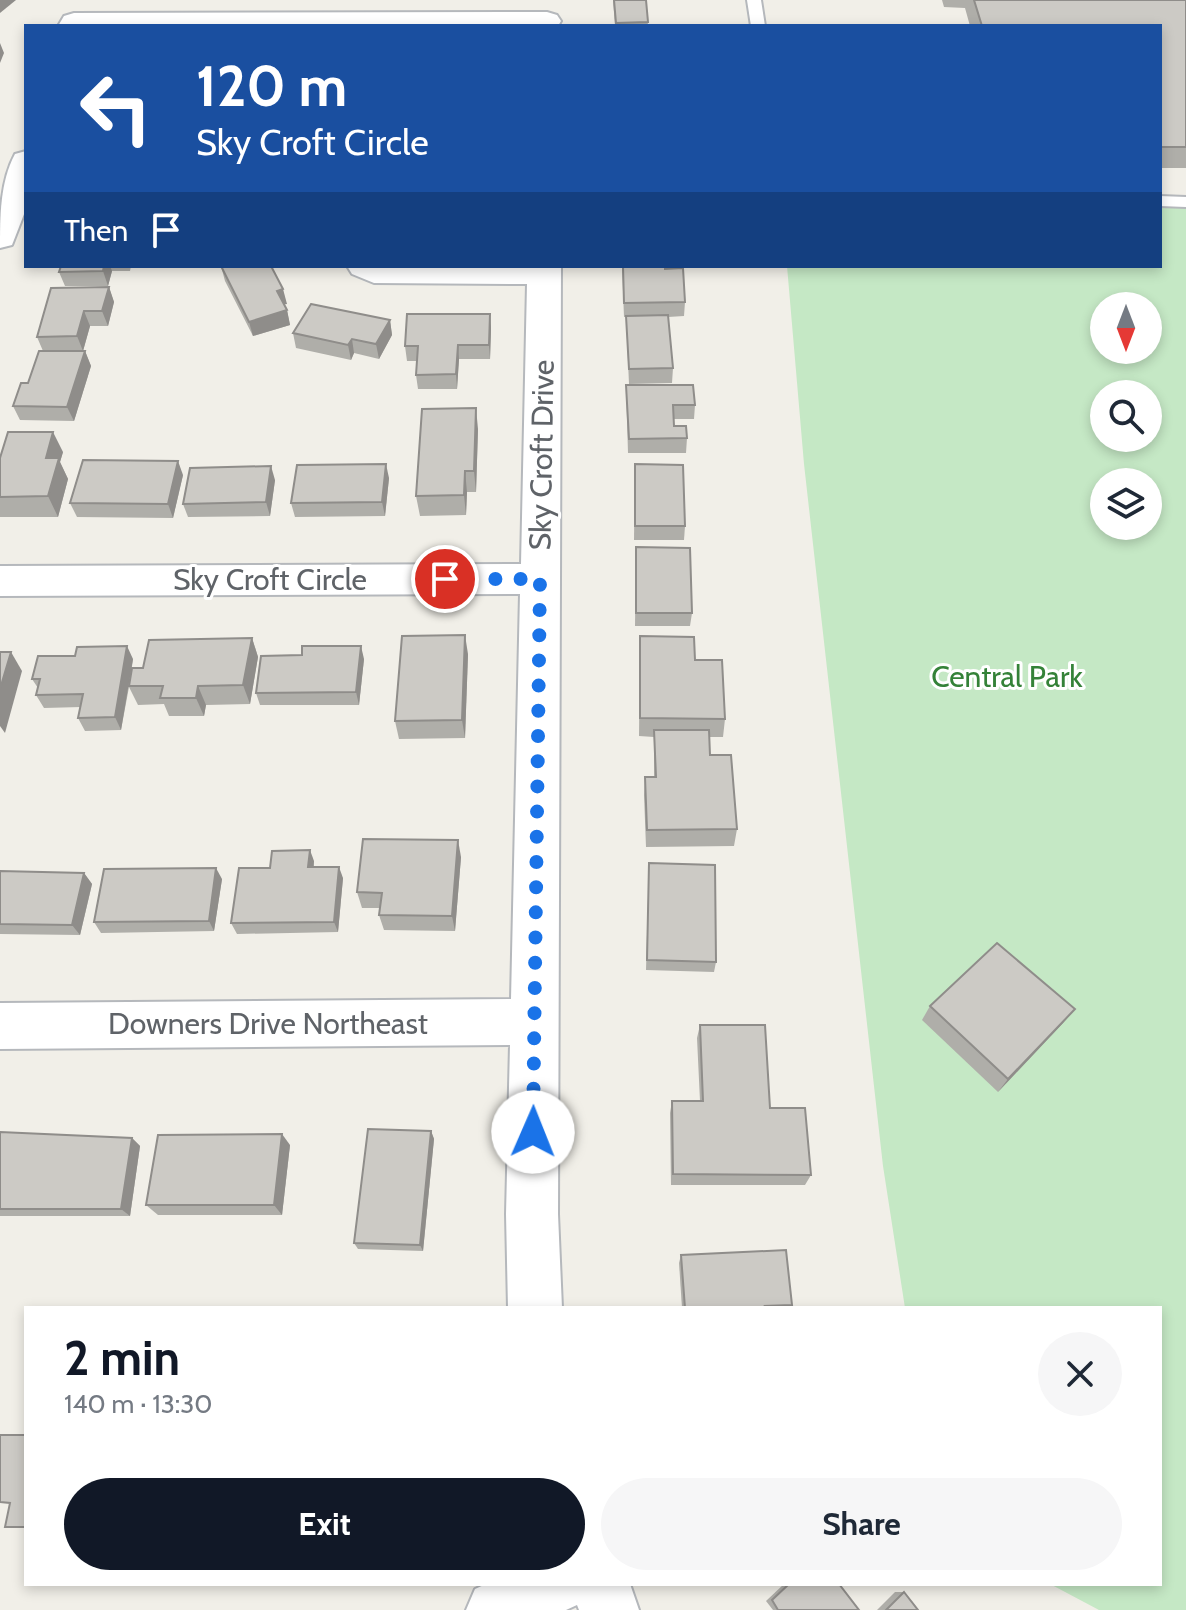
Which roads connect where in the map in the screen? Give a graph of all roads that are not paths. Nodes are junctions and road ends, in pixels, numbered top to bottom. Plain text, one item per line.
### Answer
1 (754, 0) edge
2 (547, 16) edge
3 (73, 24) edge
4 (758, 24) edge
5 (24, 167) edge
6 (1162, 201) edge
7 (1186, 202) edge
8 (0, 238) edge
9 (367, 268) edge
10 (544, 270) edge
11 (540, 579) junction
12 (0, 581) edge
13 (536, 1022) junction
14 (0, 1026) edge
15 (535, 1306) edge
16 (552, 1586) edge
17 (601, 1586) edge
18 (496, 1610) edge
19 (609, 1610) edge

1 - 4 lane
2 - 3 street
5 - 8 street
6 - 7 lane
9 - 10 street, Sky Croft Drive
10 - 11 street, Sky Croft Drive
11 - 12 street, Sky Croft Circle
11 - 13 street, Sky Croft Drive
13 - 14 street, Downers Drive Northeast
13 - 15 street, Sky Croft Drive
16 - 18 street
17 - 19 street

